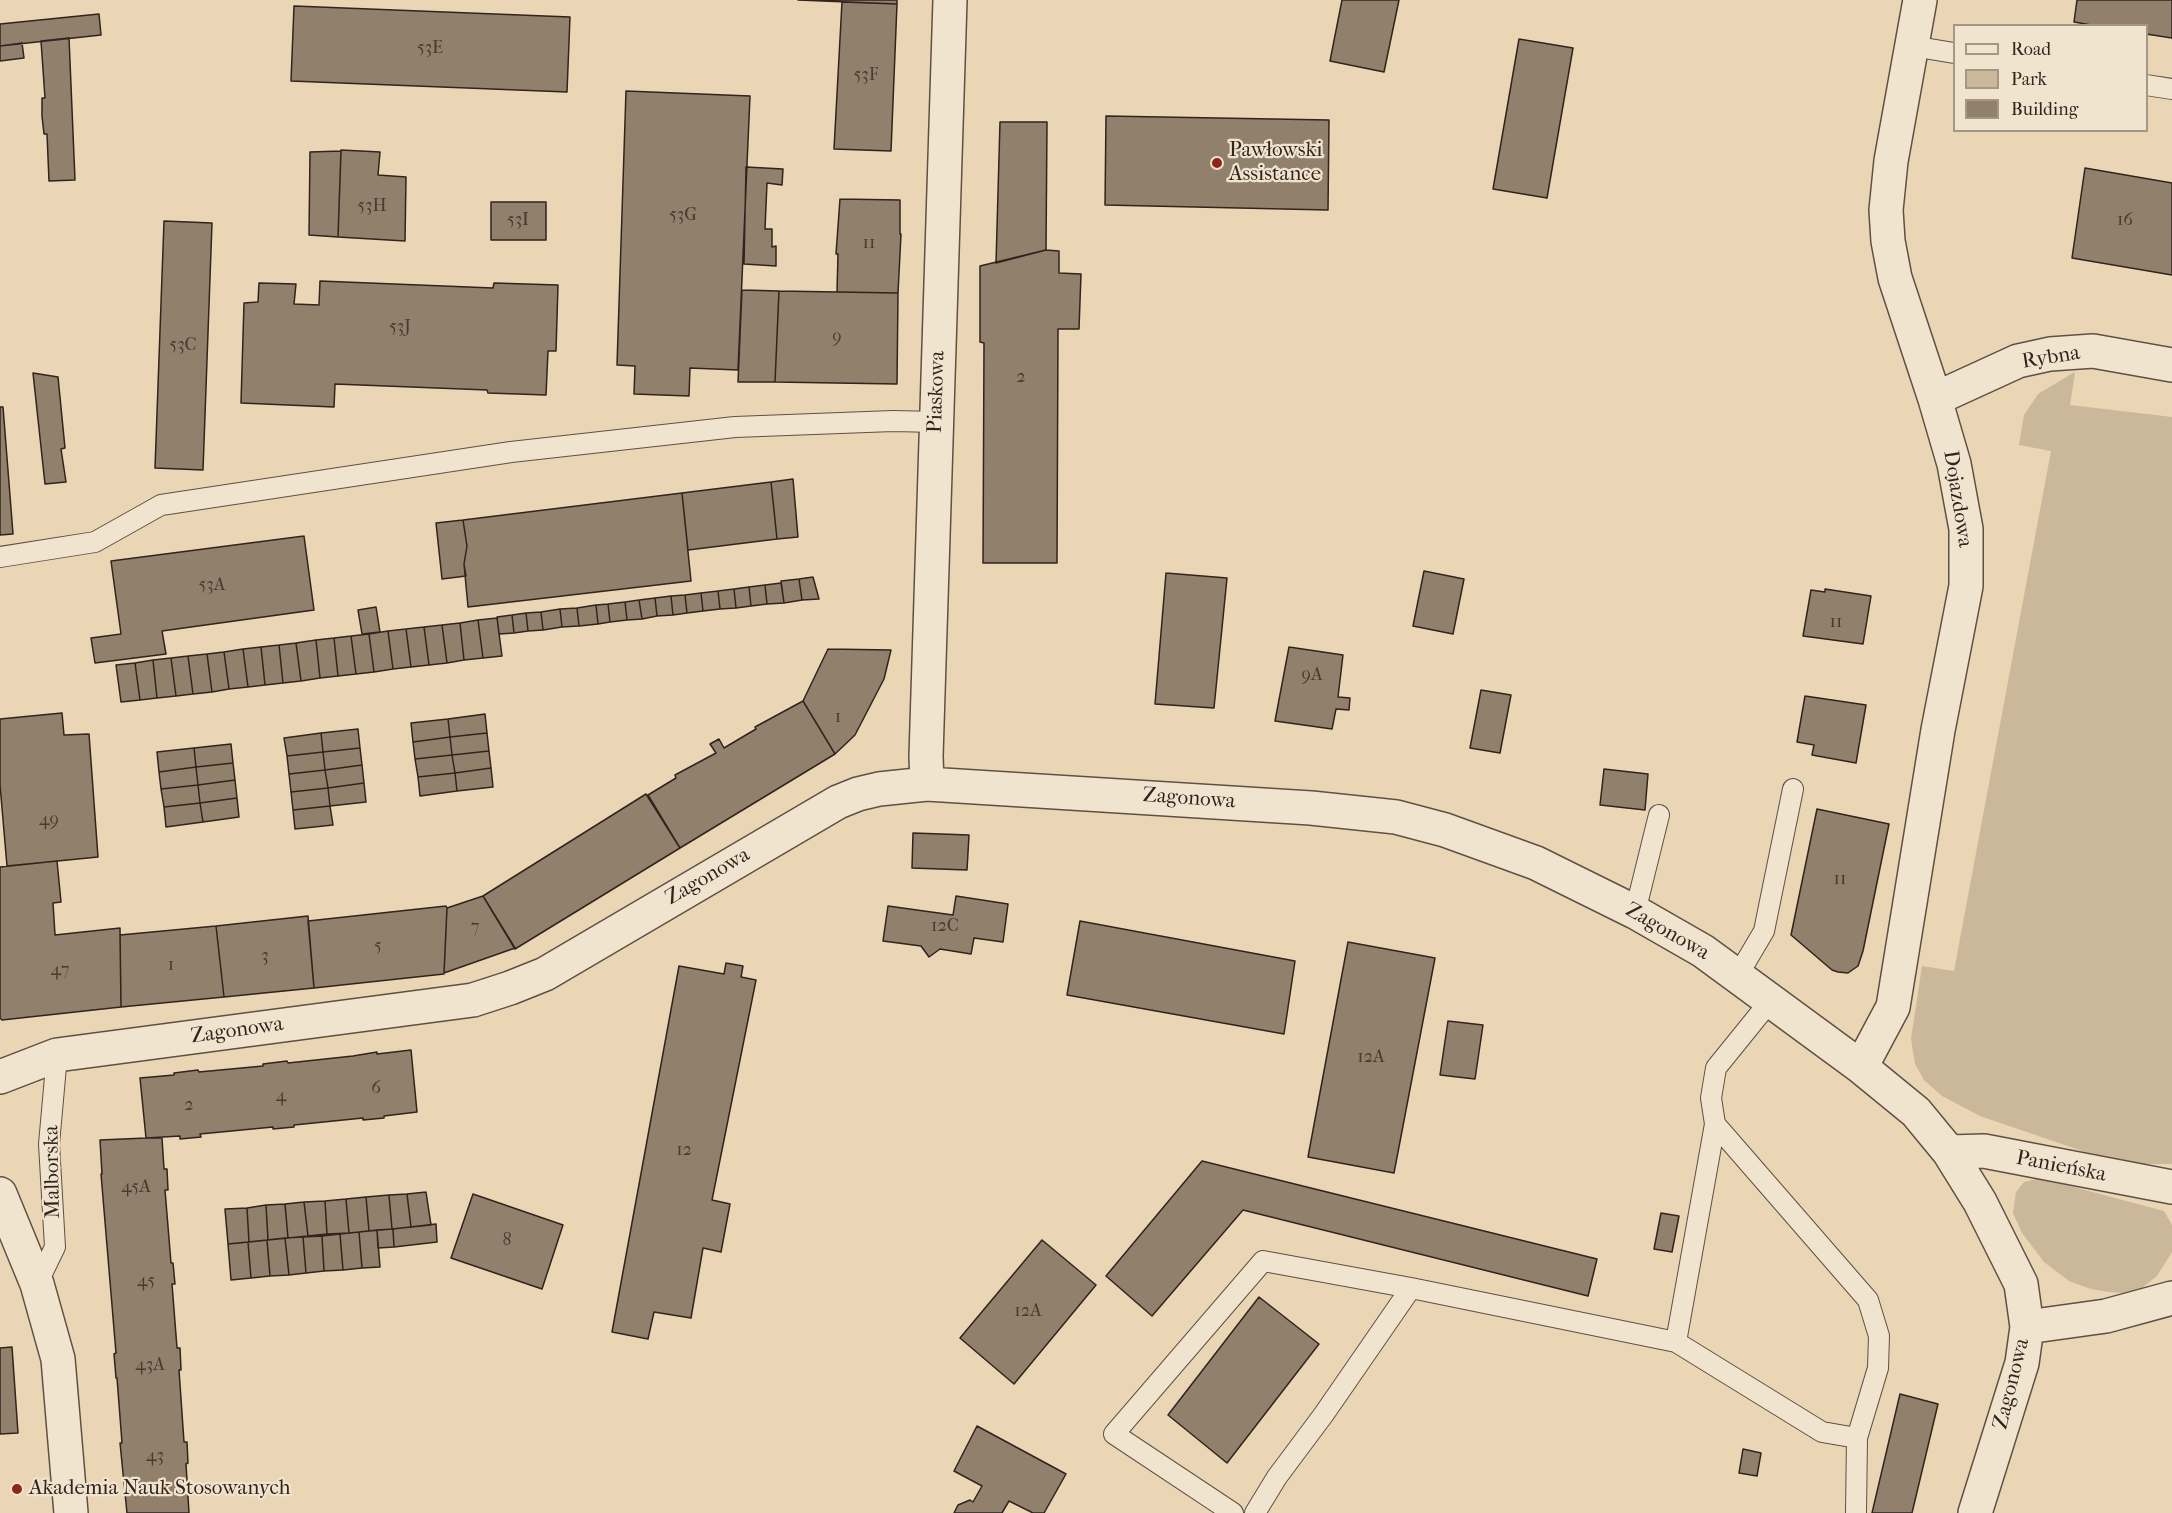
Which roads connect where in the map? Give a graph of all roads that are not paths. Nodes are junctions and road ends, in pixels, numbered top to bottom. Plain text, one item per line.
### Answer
1 (950, 0) edge
2 (1920, 0) edge
3 (1912, 46) junction
4 (1953, 53) edge
5 (2148, 85) edge
6 (2172, 89) edge
7 (2172, 365) edge
8 (1935, 399) junction
9 (936, 422) junction
10 (0, 557) edge
11 (927, 784) junction
12 (1793, 789) dead end
13 (1659, 814) dead end
14 (1635, 912) junction
15 (1738, 975) junction
16 (1772, 1000) junction
17 (57, 1055) junction
18 (1861, 1067) junction
19 (0, 1077) edge
20 (1715, 1124) junction
21 (1949, 1152) junction
22 (2172, 1187) edge
23 (0, 1194) edge
24 (37, 1284) junction
25 (1411, 1288) junction
26 (2172, 1298) edge
27 (2027, 1327) junction
28 (1676, 1342) junction
29 (1857, 1438) junction
30 (71, 1513) edge
31 (1233, 1513) edge
32 (1255, 1513) edge
33 (1856, 1513) edge
34 (1975, 1513) edge

1 - 9 street, Piaskowa
2 - 3 street, Dojazdowa
3 - 4 lane
3 - 8 street, Dojazdowa
5 - 6 lane
7 - 8 street, Rybna
8 - 18 street, Dojazdowa
9 - 10 lane
9 - 11 street, Piaskowa
11 - 14 street, Zagonowa
11 - 17 street, Zagonowa
12 - 15 lane
13 - 14 lane
14 - 15 street, Zagonowa
15 - 16 street, Zagonowa
16 - 18 street, Zagonowa
16 - 20 lane
17 - 19 street, Zagonowa
17 - 24 lane, Malborska
18 - 21 street, Zagonowa
20 - 28 lane
20 - 29 lane
21 - 22 street, Panieńska
21 - 27 street, Zagonowa
23 - 24 street, Malborska
24 - 30 street, Malborska
25 - 28 lane
25 - 31 lane
25 - 32 lane
26 - 27 street
27 - 34 street, Zagonowa
28 - 29 lane
29 - 33 lane

